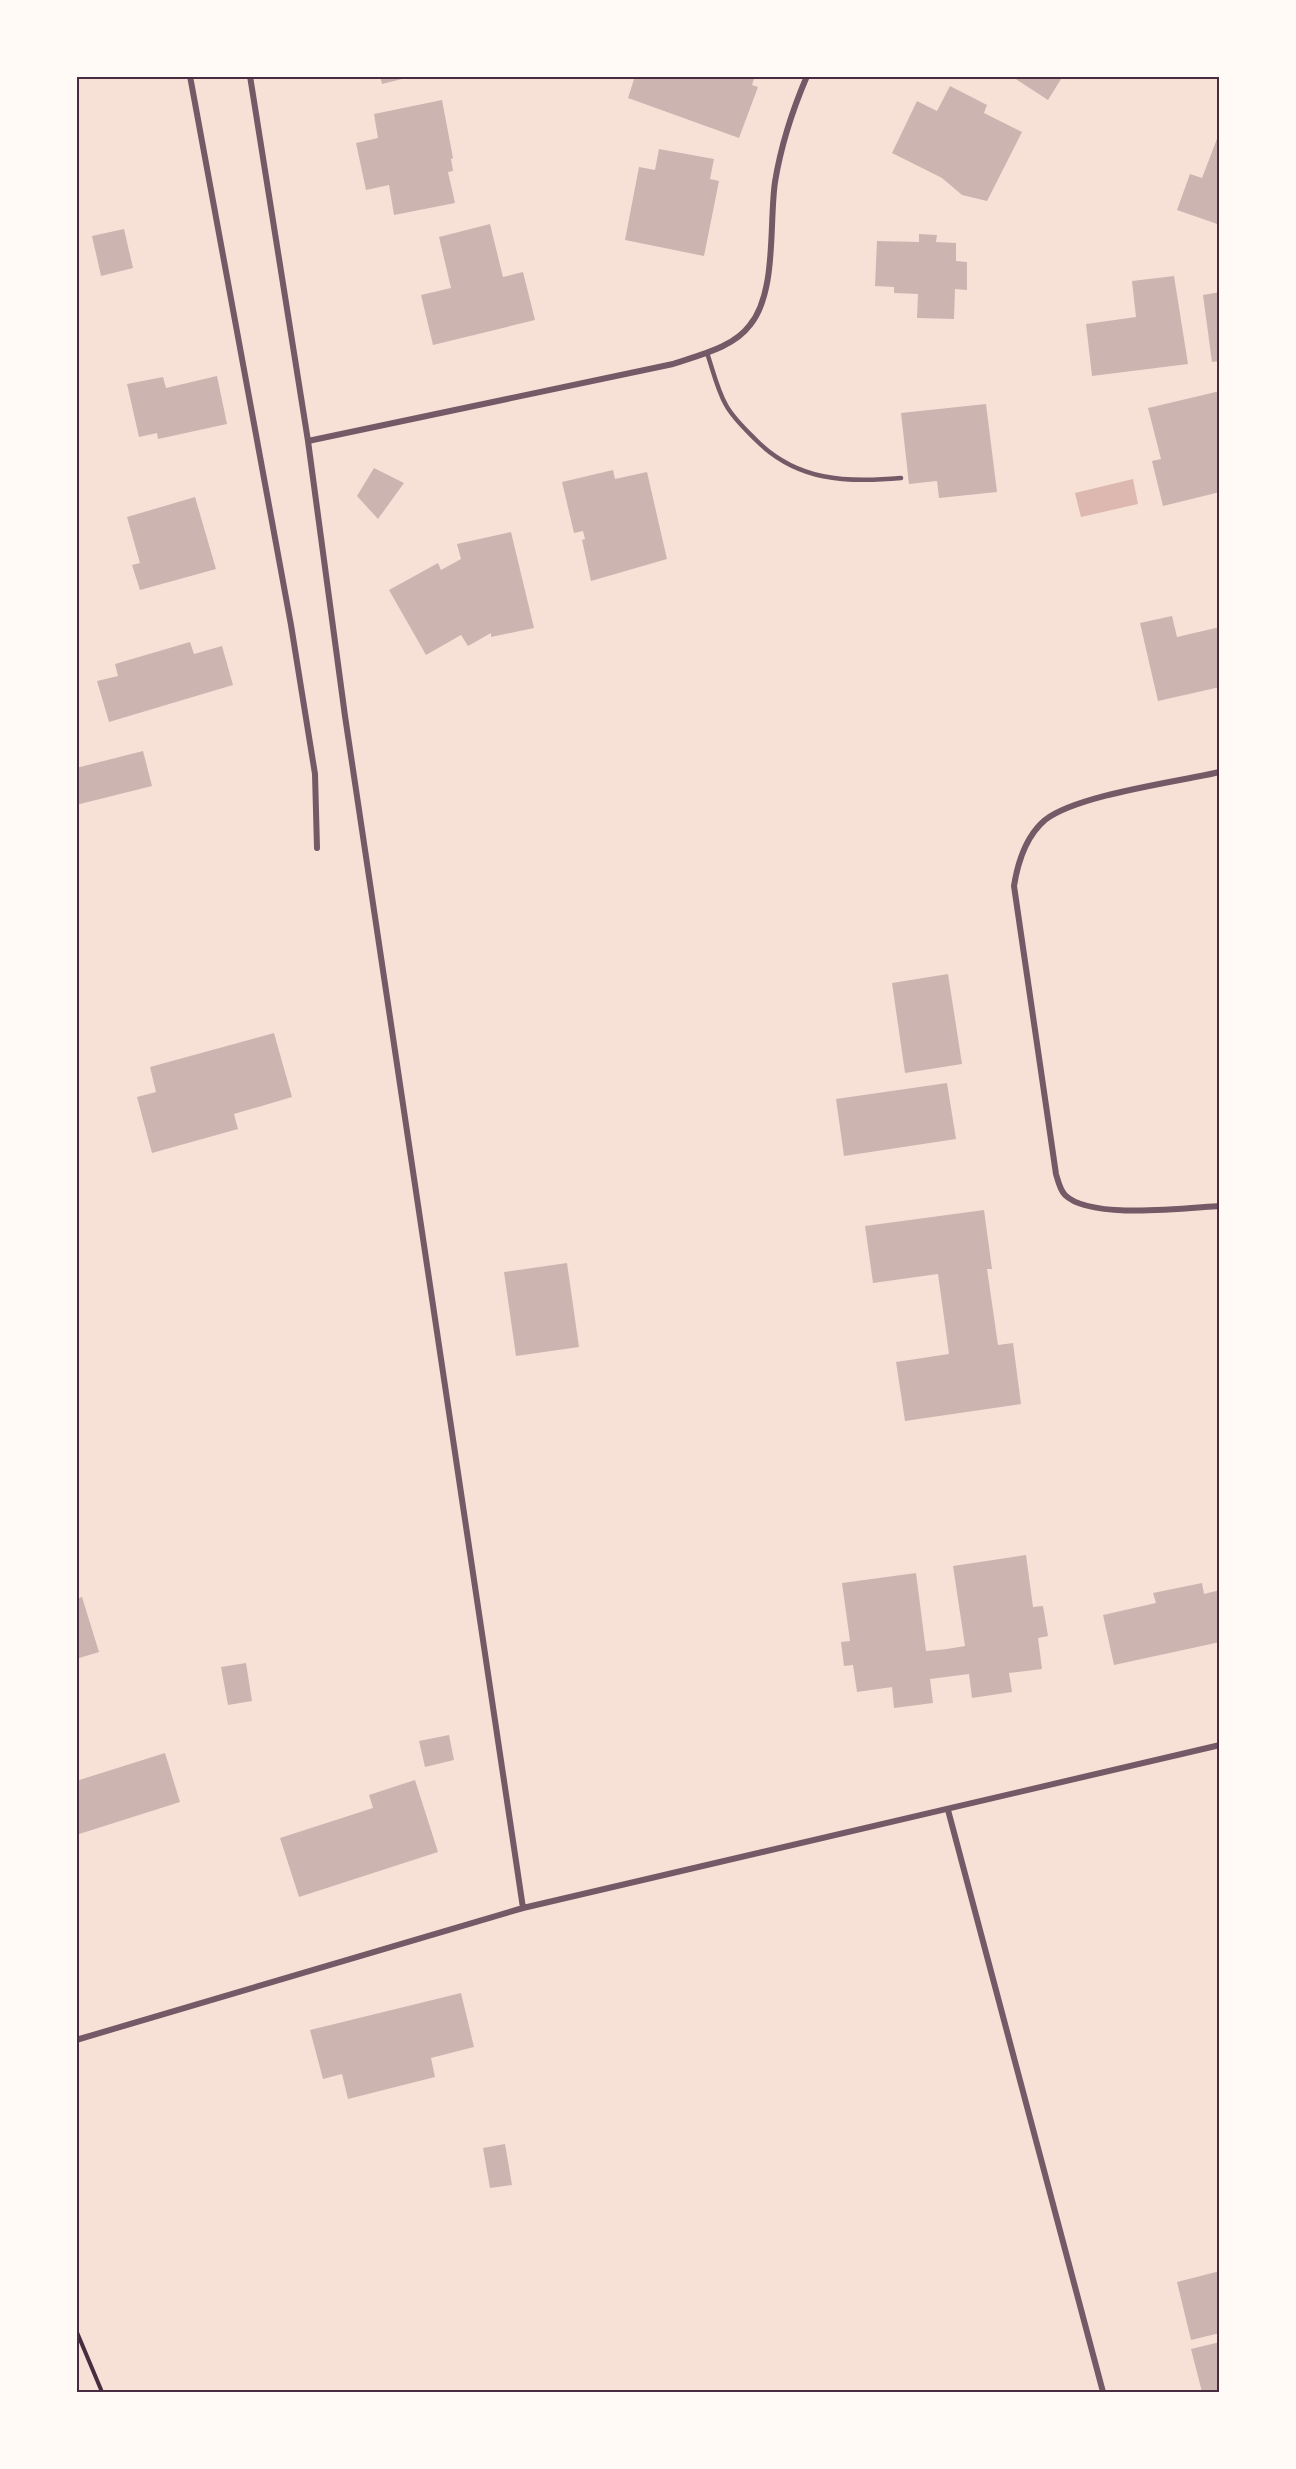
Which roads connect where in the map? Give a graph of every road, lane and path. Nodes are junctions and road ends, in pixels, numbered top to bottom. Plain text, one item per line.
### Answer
1 (190, 76) edge
2 (250, 76) edge
3 (807, 76) edge
4 (707, 353) junction
5 (308, 441) junction
6 (901, 478) dead end
7 (1220, 772) edge
8 (317, 848) dead end
9 (1220, 1206) edge
10 (1220, 1745) edge
11 (948, 1810) junction
12 (523, 1908) junction
13 (76, 2040) edge
14 (76, 2330) edge
15 (102, 2392) edge
16 (1103, 2392) edge

1 - 8 street
2 - 5 street
3 - 4 street
4 - 5 street
4 - 6 lane
5 - 12 street
7 - 9 street
10 - 11 street
11 - 12 street
11 - 16 street
12 - 13 street
14 - 15 path

